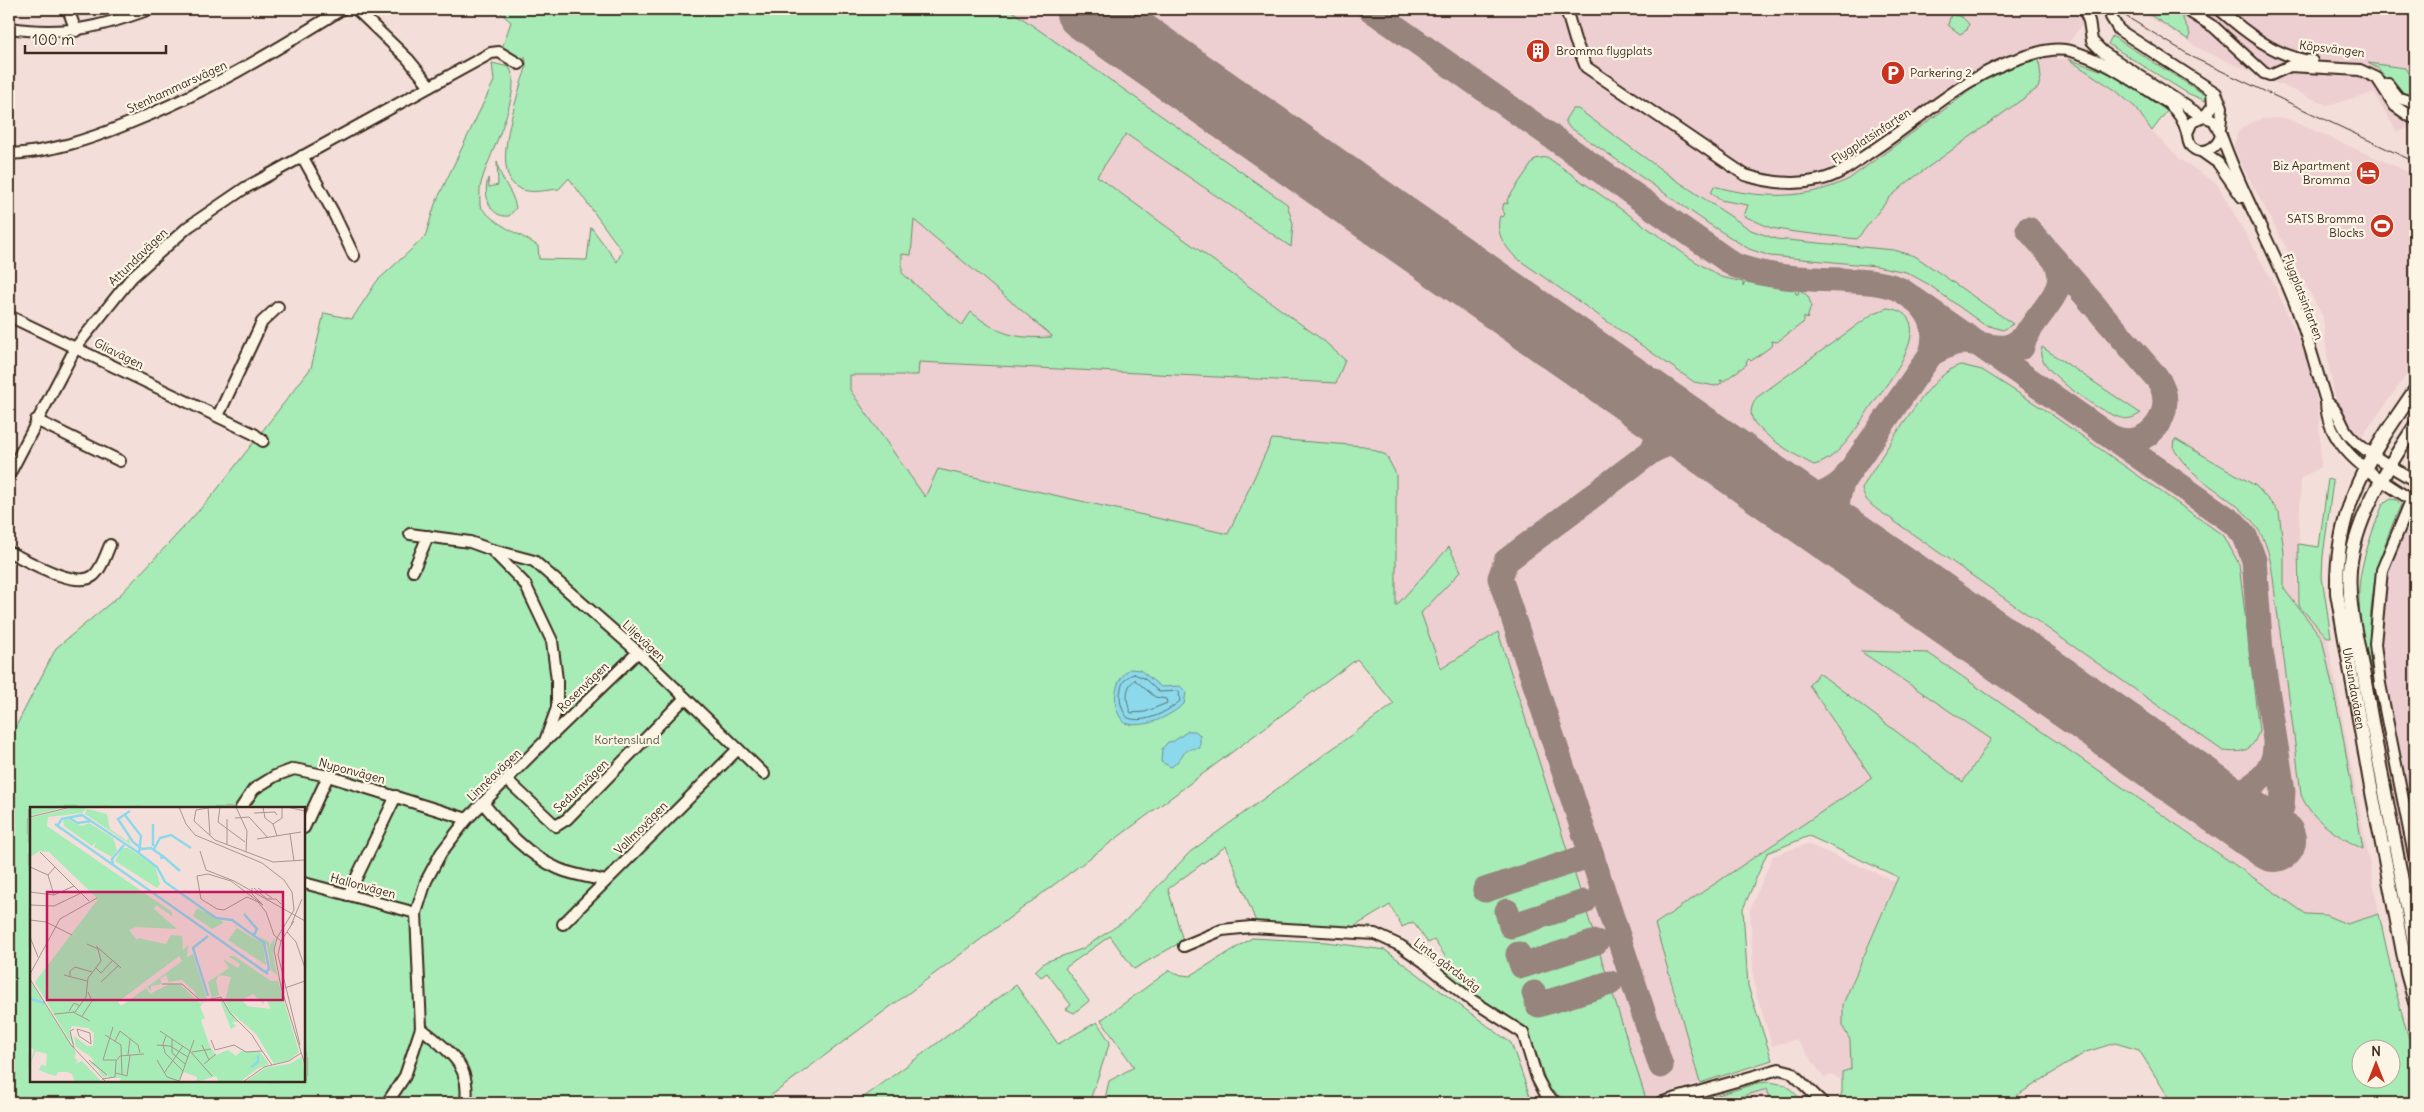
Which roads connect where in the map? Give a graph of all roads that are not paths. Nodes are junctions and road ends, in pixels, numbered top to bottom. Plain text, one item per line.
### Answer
1 (68, 9) edge
2 (150, 9) edge
3 (342, 9) edge
4 (356, 9) edge
5 (1566, 9) edge
6 (2084, 9) edge
7 (2111, 9) edge
8 (2185, 9) edge
9 (2219, 9) edge
10 (9, 28) edge
11 (76, 31) junction
12 (519, 64) dead end
13 (430, 86) junction
14 (2212, 91) junction
15 (2414, 101) edge
16 (2204, 117) junction
17 (2413, 119) edge
18 (2220, 132) junction
19 (2187, 133) junction
20 (2201, 151) junction
21 (9, 154) edge
22 (302, 156) junction
23 (2249, 205) junction
24 (354, 256) dead end
25 (278, 307) dead end
26 (9, 316) edge
27 (76, 347) junction
28 (2415, 390) edge
29 (2326, 401) junction
30 (218, 416) junction
31 (36, 420) junction
32 (2415, 426) edge
33 (262, 441) dead end
34 (2372, 454) junction
35 (120, 461) dead end
36 (2391, 466) junction
37 (2365, 467) junction
38 (9, 476) edge
39 (2381, 480) junction
40 (2415, 481) edge
41 (2413, 495) edge
42 (410, 534) dead end
43 (428, 536) junction
44 (110, 545) dead end
45 (492, 550) junction
46 (9, 552) edge
47 (413, 570) dead end
48 (638, 652) junction
49 (685, 698) junction
50 (545, 741) junction
51 (738, 749) junction
52 (764, 774) dead end
53 (328, 776) junction
54 (507, 780) junction
55 (396, 796) junction
56 (483, 803) junction
57 (242, 807) edge
58 (467, 819) junction
59 (305, 826) edge
60 (2415, 860) edge
61 (605, 881) junction
62 (305, 884) edge
63 (348, 895) junction
64 (416, 913) junction
65 (563, 924) dead end
66 (1184, 946) dead end
67 (2415, 947) edge
68 (2415, 1002) edge
69 (421, 1028) junction
70 (387, 1103) edge
71 (466, 1103) edge
72 (1556, 1103) edge
73 (1659, 1103) edge
74 (1823, 1103) edge

1 - 11 street
2 - 11 street
3 - 21 street, Stenhammarsvägen
4 - 13 street
5 - 19 street, Flygplatsinfarten
6 - 16 street
7 - 14 street
8 - 17 street, Köpsvängen
9 - 15 street, Köpsvängen
10 - 11 street
12 - 13 street, Attundavägen
13 - 22 street, Attundavägen
14 - 16 street
14 - 18 street
15 - 17 street, Köpsvängen
16 - 18 street
16 - 19 street
18 - 20 street
18 - 23 street, Flygplatsinfarten
19 - 20 street
20 - 23 street, Flygplatsinfarten
22 - 24 street
22 - 27 street, Attundavägen
23 - 29 street, Flygplatsinfarten
25 - 30 street
26 - 27 street, Gliavägen
27 - 30 street, Gliavägen
27 - 31 street, Attundavägen
28 - 34 main road, Ulvsundavägen
29 - 34 street, Flygplatsinfarten
29 - 37 street, Flygplatsinfarten
30 - 33 street, Gliavägen
31 - 35 street
31 - 38 street, Attundavägen
32 - 36 main road, Ulvsundavägen
34 - 36 street, Flygplatsinfarten
34 - 37 main road, Ulvsundavägen
36 - 39 main road, Ulvsundavägen
36 - 40 street, Flygplatsinfarten
37 - 39 street, Flygplatsinfarten
37 - 68 main road, Ulvsundavägen
39 - 41 street, Flygplatsinfarten
39 - 67 main road, Ulvsundavägen
41 - 60 street
42 - 43 street, Linnéavägen
43 - 45 street, Linnéavägen
43 - 47 street
44 - 46 street
45 - 48 street, Liljevägen
45 - 50 street, Linnéavägen
48 - 49 street, Liljevägen
48 - 50 street, Rosenvägen
49 - 51 street, Liljevägen
49 - 54 street, Sedumvägen
50 - 54 street, Linnéavägen
51 - 52 street, Liljevägen
51 - 61 street, Vallmovägen
53 - 55 street, Nyponvägen
53 - 57 street, Nyponvägen
53 - 59 street
54 - 56 street, Linnéavägen
55 - 58 street, Nyponvägen
55 - 63 street
56 - 58 street, Linnéavägen
56 - 61 street
58 - 64 street, Linnéavägen
61 - 65 street, Vallmovägen
62 - 63 street, Hallonvägen
63 - 64 street, Hallonvägen
64 - 69 street, Linnéavägen
66 - 72 street, Linta gårdsväg
69 - 70 street, Linnéavägen
69 - 71 street
73 - 74 street

